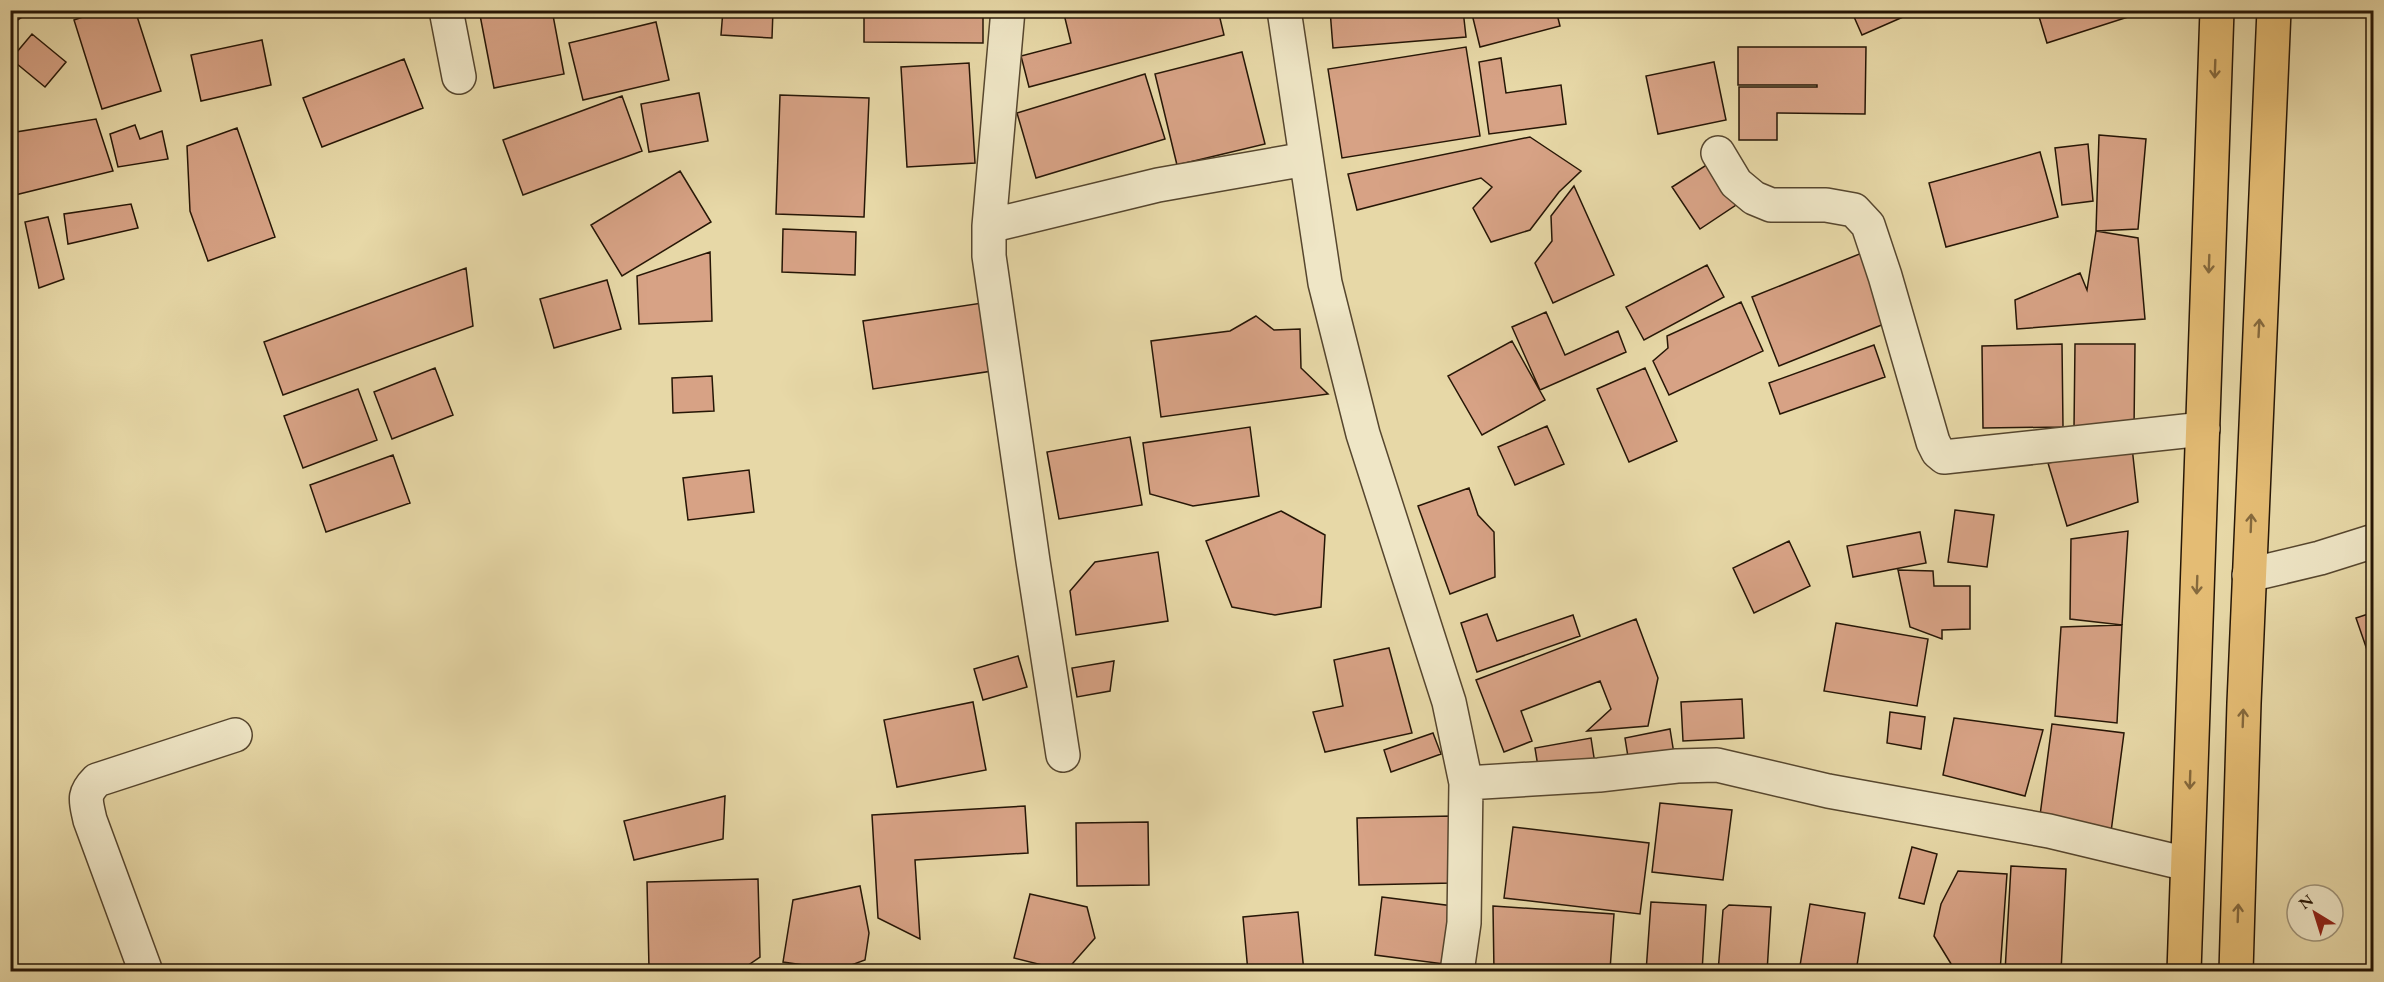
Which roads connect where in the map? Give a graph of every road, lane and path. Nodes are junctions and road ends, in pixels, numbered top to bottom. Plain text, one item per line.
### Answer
1 (446, 10) edge
2 (1008, 10) edge
3 (1284, 10) edge
4 (2217, 10) edge
5 (2274, 10) edge
6 (459, 77) dead end
7 (1718, 153) dead end
8 (1306, 159) junction
9 (989, 226) junction
10 (2203, 429) junction
11 (2373, 541) edge
12 (2249, 575) junction
13 (235, 735) dead end
14 (1063, 755) dead end
15 (1466, 783) junction
16 (2187, 864) junction
17 (146, 972) edge
18 (1457, 972) edge
19 (2184, 972) edge
20 (2236, 972) edge

1 - 6 street
2 - 9 street
3 - 8 street
4 -> 10 main road
12 -> 5 main road
7 - 10 street
8 - 9 street
8 - 15 street
9 - 14 street
10 -> 16 main road
11 - 12 street
20 -> 12 main road
13 - 17 street
15 - 16 street
15 - 18 street
16 - 19 main road

